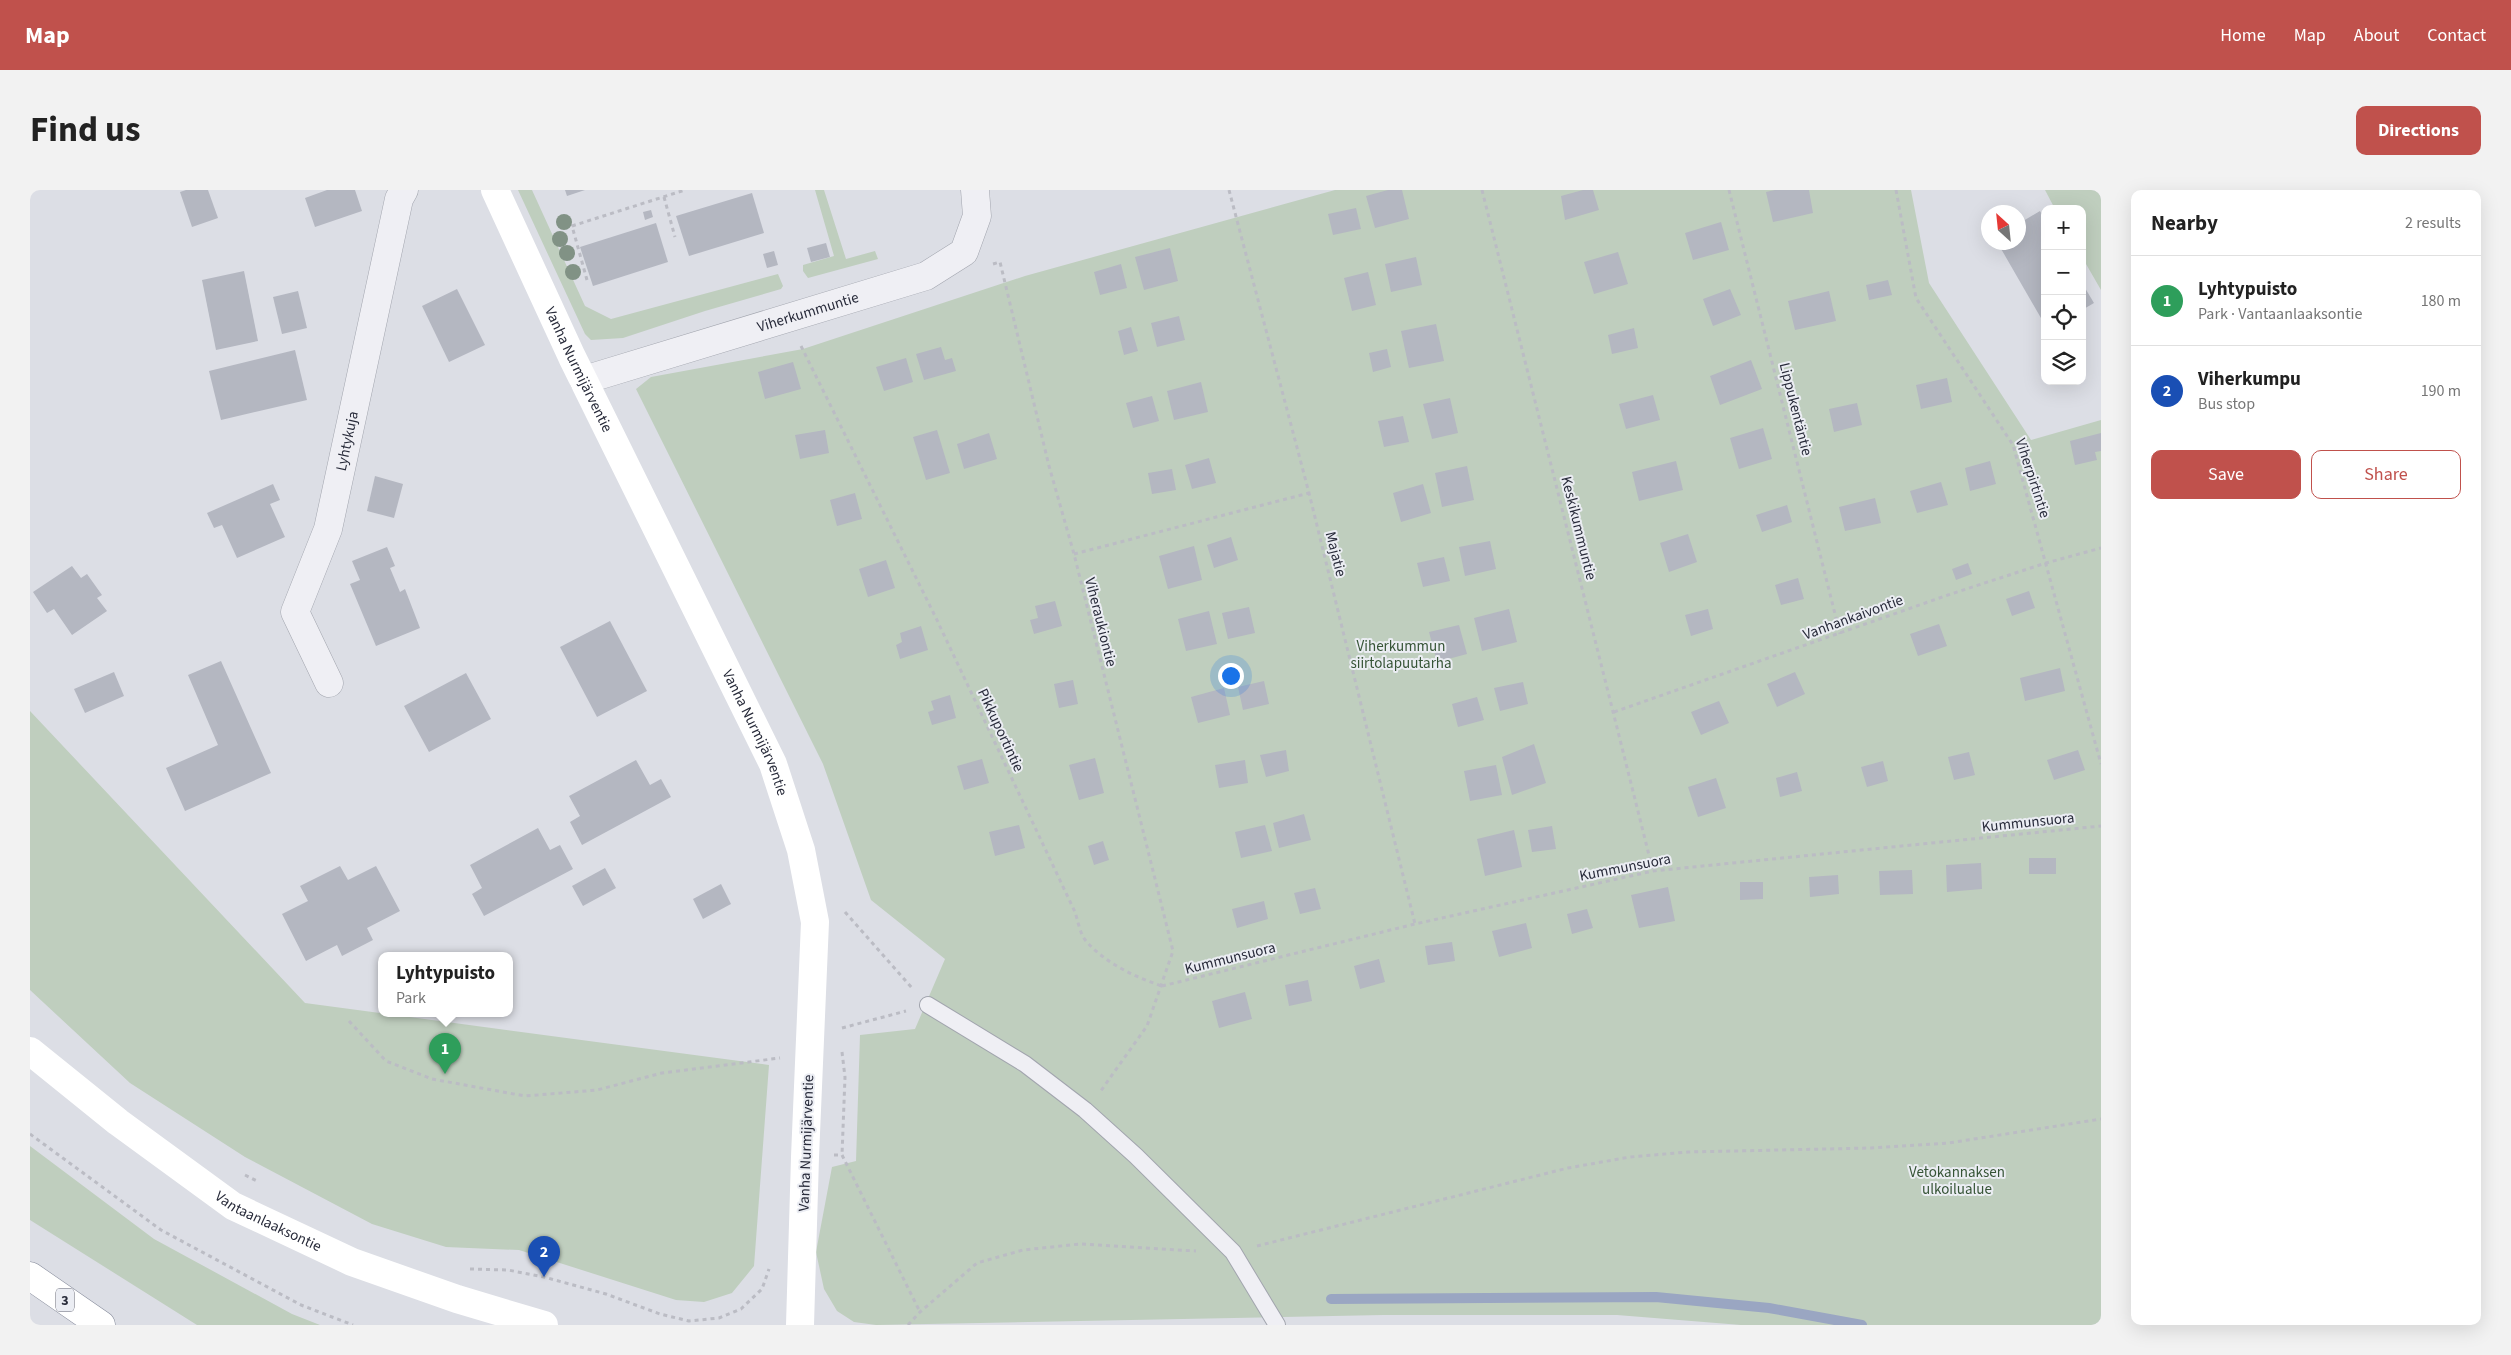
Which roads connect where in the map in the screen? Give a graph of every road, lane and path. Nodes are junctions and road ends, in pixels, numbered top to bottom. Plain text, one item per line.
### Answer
1 (404, 190) edge
2 (495, 190) edge
3 (685, 190) edge
4 (975, 190) edge
5 (1229, 190) edge
6 (1482, 190) edge
7 (1729, 190) edge
8 (1896, 190) edge
9 (664, 197) junction
10 (675, 237) dead end
11 (1000, 262) dead end
12 (588, 280) dead end
13 (787, 318) junction
14 (584, 380) junction
15 (1309, 494) junction
16 (2101, 548) edge
17 (1074, 554) junction
18 (2046, 563) junction
19 (1840, 634) junction
20 (329, 683) dead end
21 (1614, 712) junction
22 (2101, 764) edge
23 (2101, 826) edge
24 (1653, 871) junction
25 (844, 911) dead end
26 (1415, 924) junction
27 (1162, 986) junction
28 (928, 1005) junction
29 (349, 1021) dead end
30 (839, 1028) dead end
31 (842, 1048) dead end
32 (30, 1050) edge
33 (786, 1057) dead end
34 (1085, 1110) junction
35 (2101, 1119) edge
36 (30, 1134) edge
37 (842, 1155) junction
38 (804, 1158) junction
39 (242, 1173) dead end
40 (259, 1182) dead end
41 (1233, 1252) junction
42 (771, 1264) dead end
43 (468, 1269) dead end
44 (30, 1276) edge
45 (920, 1312) junction
46 (101, 1325) edge
47 (353, 1325) edge
48 (544, 1325) edge
49 (800, 1325) edge
50 (908, 1325) edge
51 (1277, 1325) edge

1 - 20 street, Lyhtykuja
2 - 14 main road, Vanha Nurmijärventie
3 - 9 path
4 - 13 street, Viherkummuntie
5 - 15 path, Majatie
6 - 21 path, Keskikummuntie
7 - 19 path, Lippukentäntie
8 - 18 path, Viherpirtintie
9 - 10 path
9 - 12 path
11 - 17 path, Viheraukiontie
13 - 14 street, Viherkummuntie
13 - 27 path, Pikkuportintie
14 - 38 main road, Vanha Nurmijärventie
15 - 17 path
15 - 26 path, Majatie
16 - 18 path, Vanhankaivontie
17 - 27 path, Viheraukiontie
18 - 19 path, Vanhankaivontie
18 - 22 path, Viherpirtintie
19 - 21 path, Vanhankaivontie
21 - 24 path, Keskikummuntie
23 - 24 path, Kummunsuora
24 - 26 path, Kummunsuora
25 - 28 path
26 - 27 path, Kummunsuora
27 - 34 path
28 - 30 path
28 - 34 lane
29 - 33 path
31 - 37 path
32 - 48 main road, Vantaanlaaksontie
34 - 41 lane
35 - 41 path
36 - 47 path
37 - 38 path
37 - 45 path
38 - 49 main road, Vanha Nurmijärventie
39 - 40 path
41 - 45 path
41 - 51 lane
42 - 43 path
44 - 46 main road, 3
45 - 50 path

